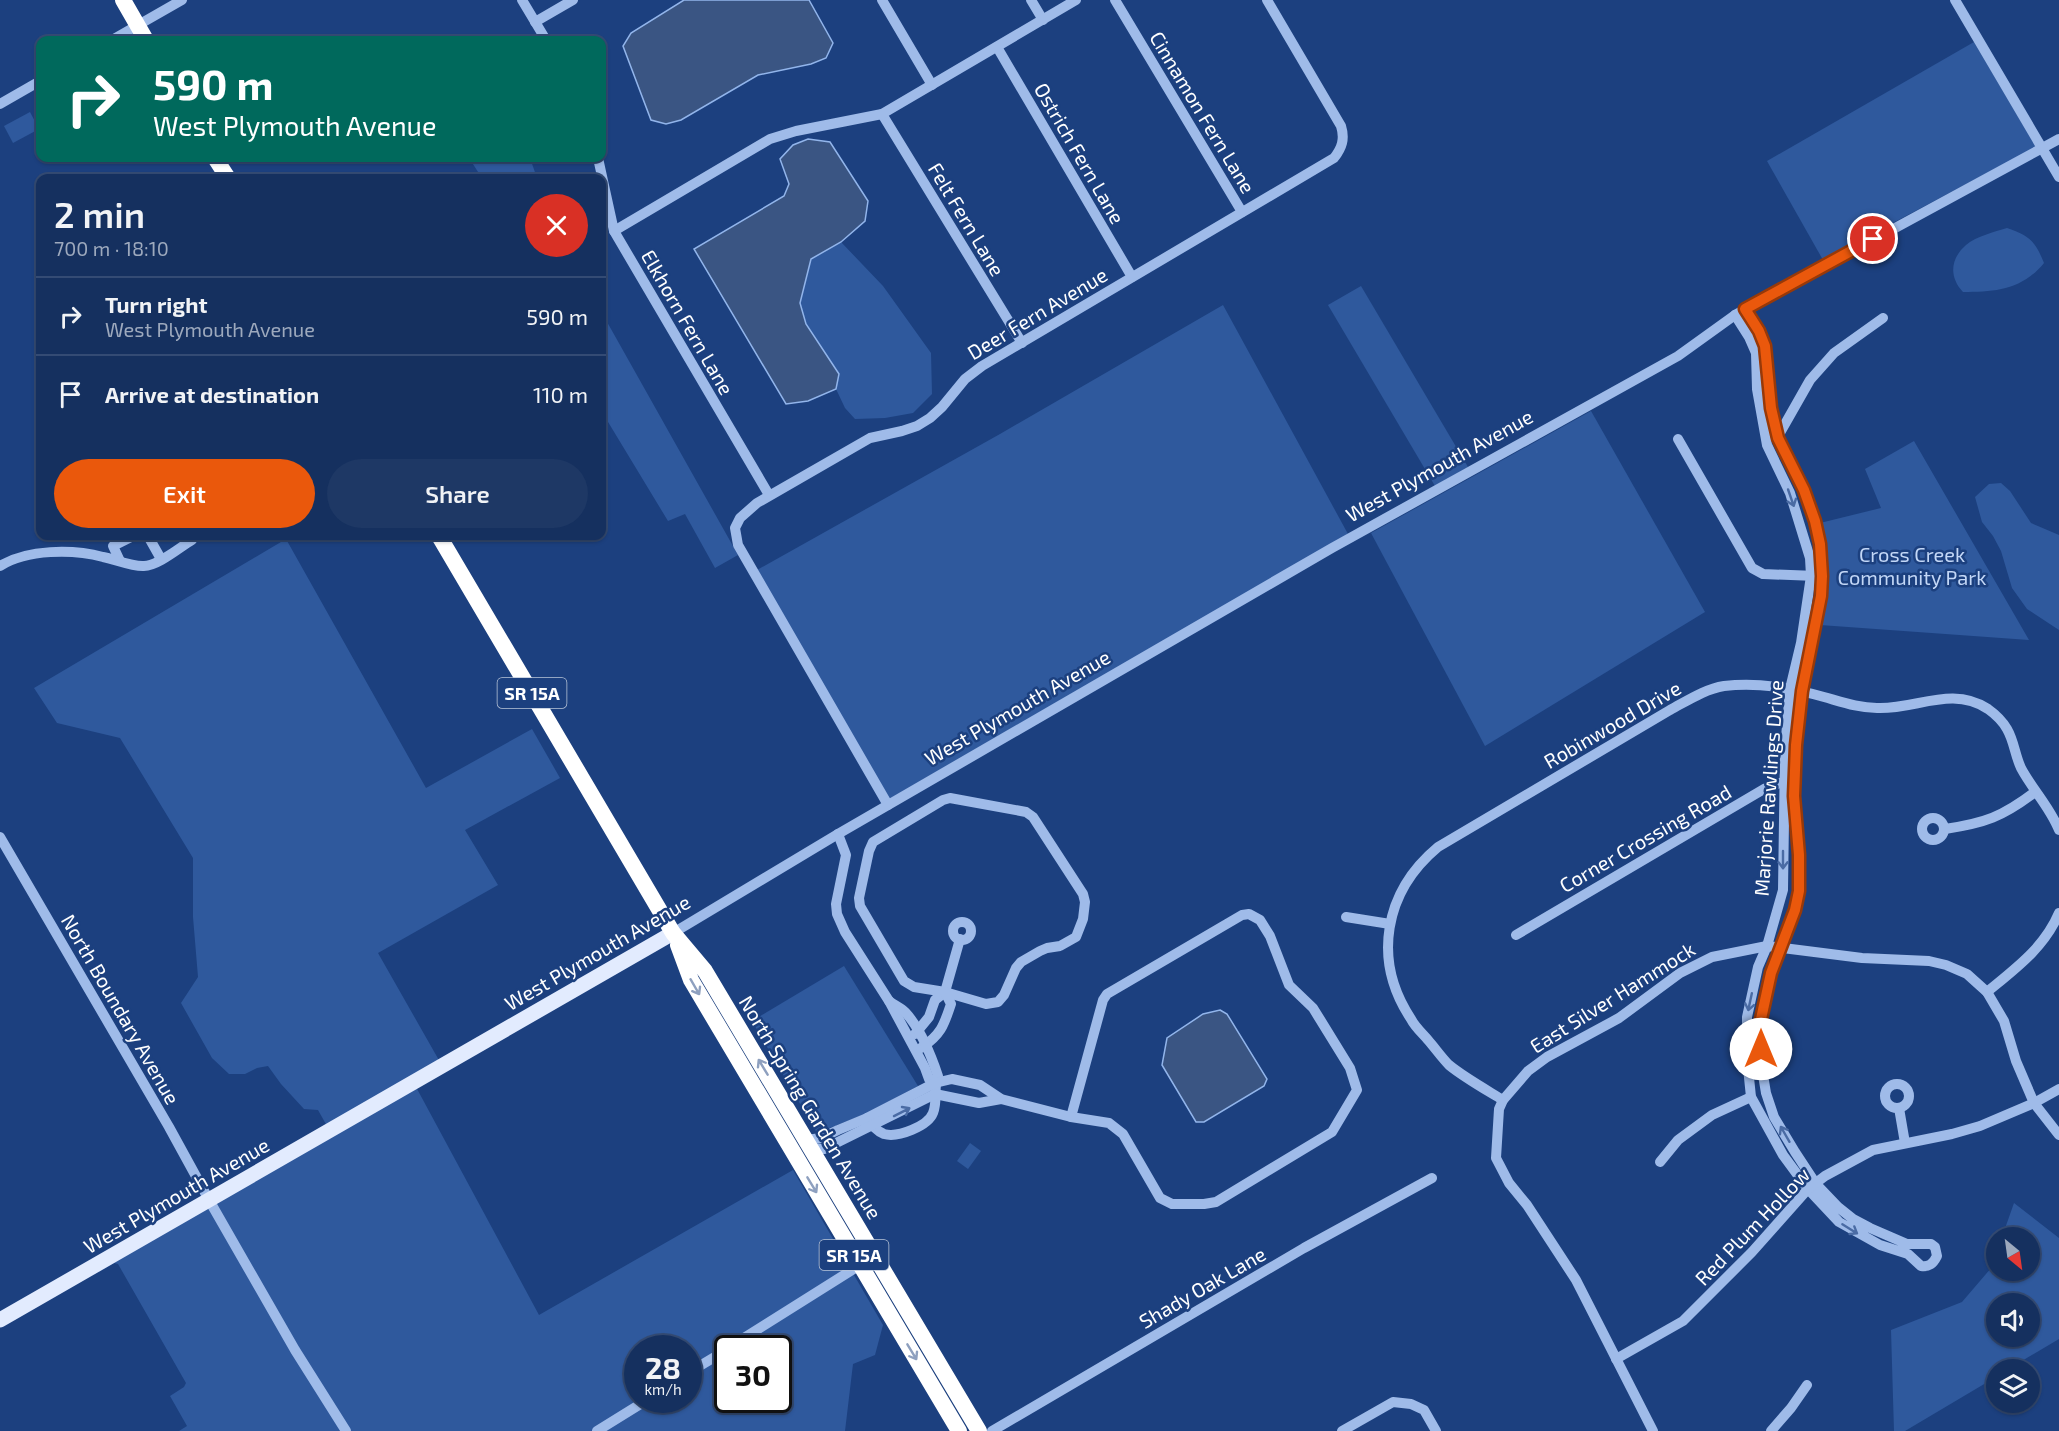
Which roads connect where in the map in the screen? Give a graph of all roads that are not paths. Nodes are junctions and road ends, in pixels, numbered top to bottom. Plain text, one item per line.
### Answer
1 (123, 0) edge
2 (182, 0) edge
3 (522, 0) edge
4 (573, 0) edge
5 (882, 0) edge
6 (1031, 0) edge
7 (1076, 0) edge
8 (1115, 0) edge
9 (1267, 0) edge
10 (1955, 0) edge
11 (1043, 20) junction
12 (535, 22) junction
13 (142, 33) edge
14 (544, 36) edge
15 (997, 47) junction
16 (36, 83) edge
17 (932, 85) junction
18 (0, 104) edge
19 (882, 114) junction
20 (2059, 139) edge
21 (2042, 149) junction
22 (2059, 177) edge
23 (606, 194) edge
24 (1242, 212) junction
25 (614, 231) junction
26 (1132, 277) junction
27 (1745, 309) junction
28 (1735, 315) junction
29 (1883, 318) dead end
30 (1022, 343) junction
31 (1778, 438) junction
32 (1678, 439) dead end
33 (1767, 445) junction
34 (769, 495) junction
35 (125, 540) edge
36 (150, 540) edge
37 (192, 540) dead end
38 (441, 540) edge
39 (161, 559) junction
40 (120, 561) junction
41 (0, 566) edge
42 (1817, 576) junction
43 (1790, 689) junction
44 (1802, 691) junction
45 (1789, 780) junction
46 (2035, 792) junction
47 (888, 806) junction
48 (1945, 829) dead end
49 (2059, 830) edge
50 (838, 834) junction
51 (0, 837) edge
52 (2059, 913) edge
53 (1346, 917) dead end
54 (1390, 924) junction
55 (673, 933) junction
56 (1515, 935) dead end
57 (960, 939) dead end
58 (1767, 946) junction
59 (1781, 946) junction
60 (945, 992) junction
61 (1988, 992) junction
62 (926, 1021) junction
63 (940, 1032) junction
64 (913, 1035) junction
65 (920, 1049) junction
66 (961, 1081) junction
67 (935, 1088) junction
68 (2059, 1089) edge
69 (1751, 1097) junction
70 (958, 1099) junction
71 (1001, 1099) junction
72 (1503, 1100) junction
73 (2034, 1103) junction
74 (1899, 1108) dead end
75 (1071, 1117) junction
76 (870, 1122) junction
77 (2059, 1135) edge
78 (1905, 1143) junction
79 (804, 1148) junction
80 (1660, 1162) dead end
81 (1432, 1178) dead end
82 (1812, 1186) junction
83 (209, 1200) junction
84 (860, 1265) junction
85 (0, 1320) edge
86 (750, 1335) edge
87 (1617, 1359) junction
88 (1807, 1385) dead end
89 (626, 1413) edge
90 (346, 1431) edge
91 (597, 1431) edge
92 (959, 1431) edge
93 (979, 1431) edge
94 (992, 1431) edge
95 (1342, 1431) edge
96 (1436, 1431) edge
97 (1653, 1431) edge
98 (1770, 1431) edge

1 - 13 highway
2 - 13 street
3 - 12 street
4 - 12 street
5 - 17 street
6 - 11 street
7 - 11 street
8 - 24 street, Cinnamon Fern Lane
9 - 24 street, Deer Fern Avenue
10 - 21 street
11 - 15 street
12 - 14 street
15 - 17 street
15 - 26 street, Ostrich Fern Lane
16 - 18 street
17 - 19 street
19 - 25 street
19 - 30 street, Felt Fern Lane
20 - 21 street, West Plymouth Avenue
21 - 22 street
21 - 27 street, West Plymouth Avenue
23 - 25 street, Elkhorn Fern Lane
24 - 26 street, Deer Fern Avenue
25 - 34 street, Elkhorn Fern Lane
26 - 30 street, Deer Fern Avenue
27 - 28 street, West Plymouth Avenue
27 - 31 street, Marjorie Rawlings Drive
28 - 33 street, Marjorie Rawlings Drive
28 - 47 street, West Plymouth Avenue
29 - 31 street
30 - 34 street, Deer Fern Avenue
31 - 33 street
31 - 42 street, Marjorie Rawlings Drive
32 - 42 street
33 -> 42 street, Marjorie Rawlings Drive
34 - 47 street, Deer Fern Avenue
35 - 40 street
36 - 39 street
37 - 39 street
38 - 55 highway, North Spring Garden Avenue / SR 15A
39 - 40 street
40 - 41 street
42 - 43 street, Marjorie Rawlings Drive
42 - 44 street, Marjorie Rawlings Drive
43 - 44 street, Robinwood Drive
43 - 45 street, Marjorie Rawlings Drive
43 - 54 street, Robinwood Drive
44 - 45 street, Marjorie Rawlings Drive
44 - 46 street, Robinwood Drive
45 - 56 street, Corner Crossing Road
45 -> 58 street, Marjorie Rawlings Drive
45 - 59 street, Marjorie Rawlings Drive
46 - 48 street
46 - 49 street, Robinwood Drive
47 - 50 street, West Plymouth Avenue
50 - 55 street, West Plymouth Avenue
50 - 64 street
51 - 83 street, North Boundary Avenue
52 - 61 street
53 - 54 street
54 - 72 street, Robinwood Drive
79 -> 55 highway, North Spring Garden Avenue / SR 15A
55 -> 79 highway, North Spring Garden Avenue / SR 15A
55 - 83 main road, West Plymouth Avenue
57 - 60 street
58 - 59 street, East Silver Hammock
58 -> 69 street, Marjorie Rawlings Drive
58 - 72 street, East Silver Hammock
59 - 61 street, East Silver Hammock
82 -> 59 street, Marjorie Rawlings Drive
60 - 60 street
60 - 62 street
60 - 63 street
61 - 73 street
62 - 63 street
62 - 64 street
63 - 65 street
64 - 65 street
65 - 67 street
66 - 67 street
66 - 70 street
66 - 71 street
67 - 70 street
67 - 76 street
67 - 76 street
68 - 73 street, Red Plum Hollow
69 - 80 street
69 - 82 street, Marjorie Rawlings Drive
70 - 71 street
71 - 75 street
72 - 87 street
73 - 77 street
73 - 78 street, Red Plum Hollow
74 - 78 street
75 - 75 street
76 - 79 street
78 - 82 street, Red Plum Hollow
79 -> 84 highway, North Spring Garden Avenue / SR 15A
79 - 93 highway, North Spring Garden Avenue / SR 15A
81 - 94 street, Shady Oak Lane
82 -> 82 street, Marjorie Rawlings Drive
82 - 87 street, Red Plum Hollow
83 - 85 main road, West Plymouth Avenue
83 - 90 street, North Boundary Avenue
84 - 86 street
84 -> 92 highway, North Spring Garden Avenue / SR 15A
87 - 97 street
88 - 98 street
89 - 91 street
95 - 96 street

